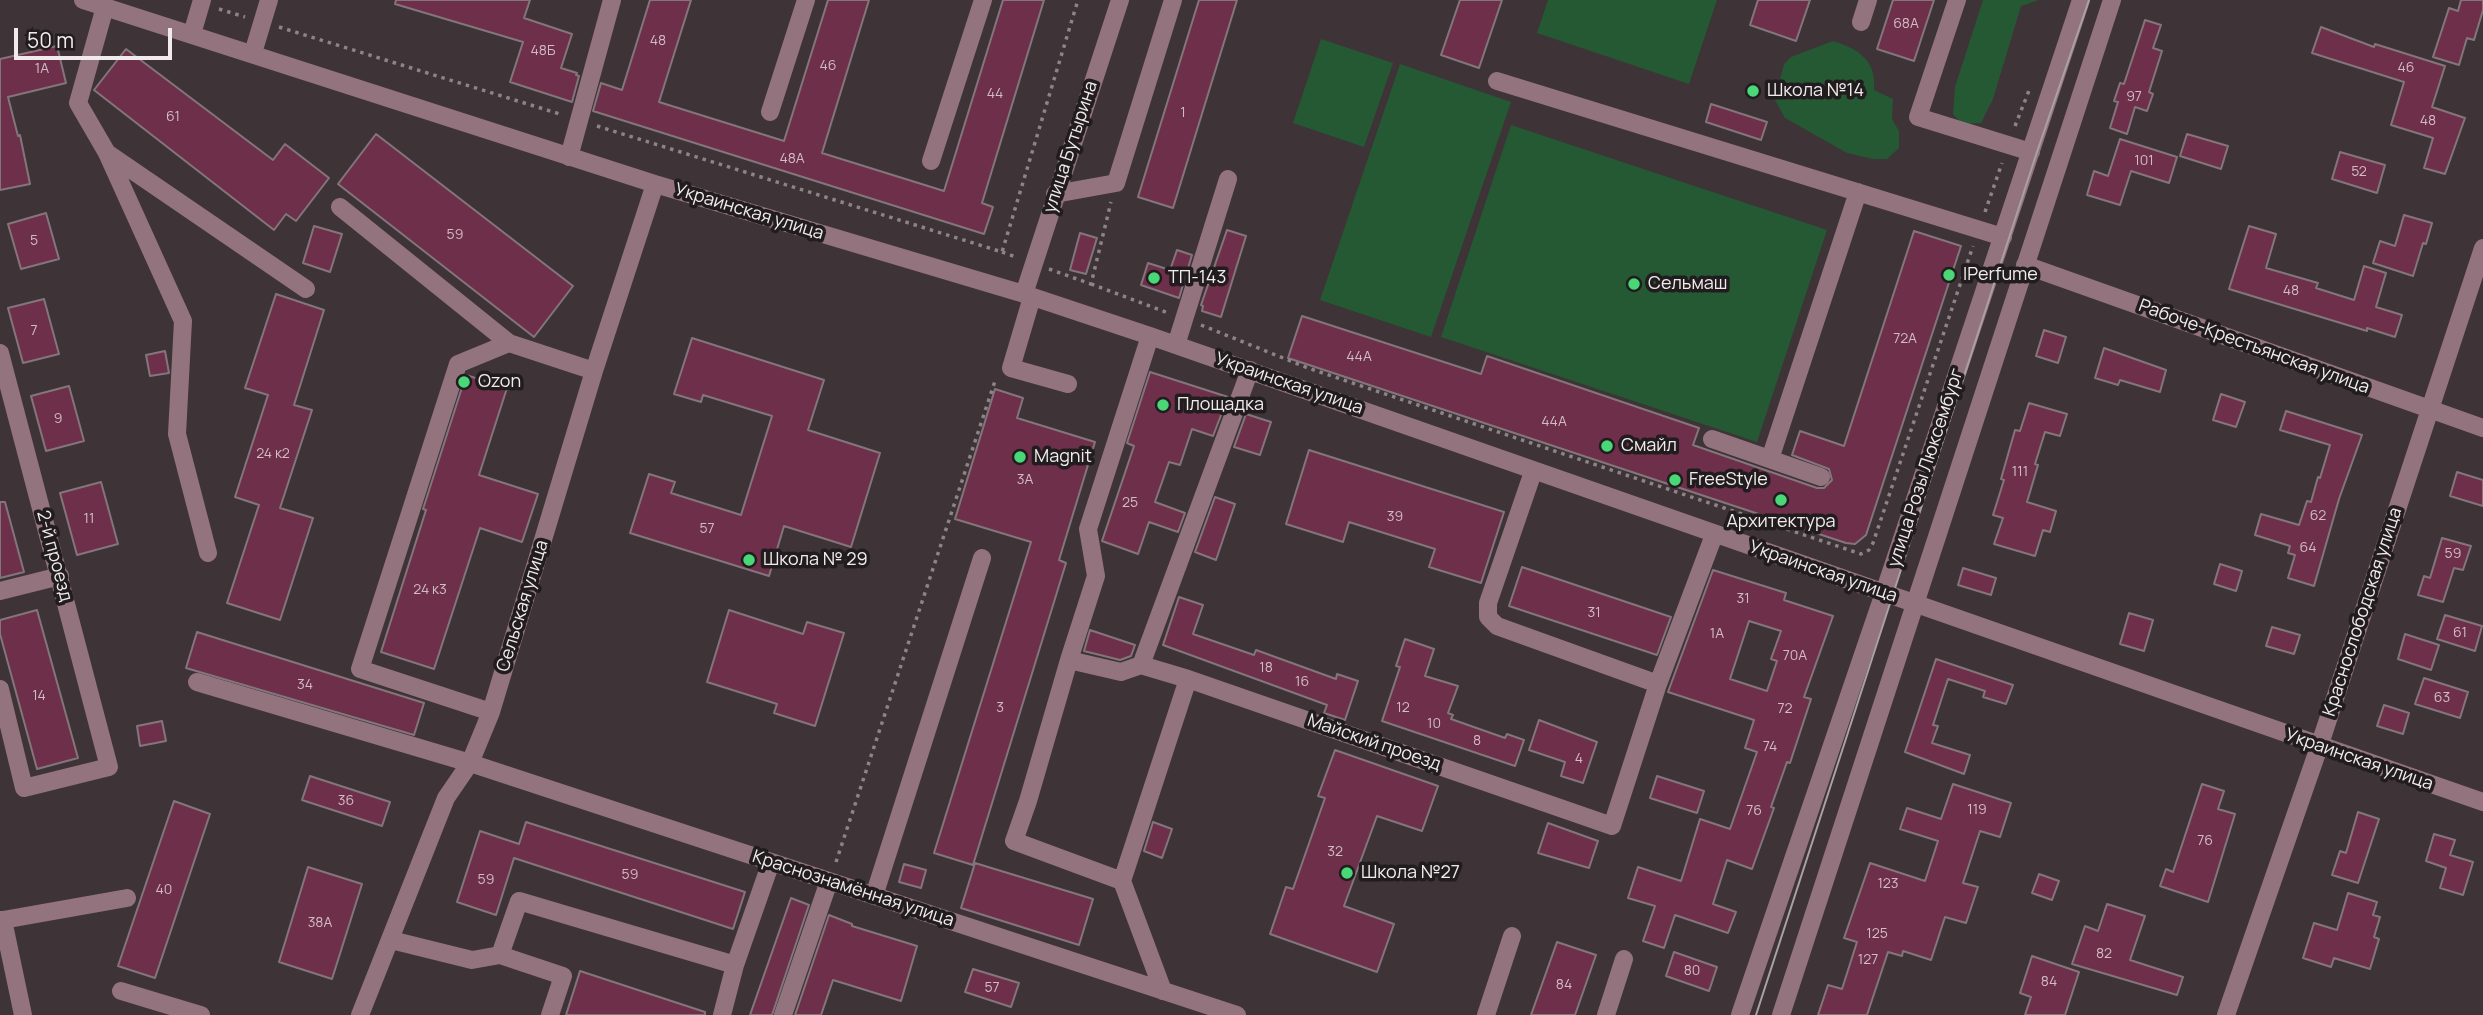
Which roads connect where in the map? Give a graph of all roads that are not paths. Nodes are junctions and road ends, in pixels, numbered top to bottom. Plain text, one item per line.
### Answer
1 (83, 0) edge
2 (269, 0) edge
3 (612, 0) edge
4 (806, 0) edge
5 (983, 0) edge
6 (1121, 0) edge
7 (1173, 0) edge
8 (1868, 0) edge
9 (1957, 0) edge
10 (2081, 0) edge
11 (2112, 0) edge
12 (201, 2) edge
13 (105, 7) junction
14 (1861, 22) dead end
15 (192, 34) junction
16 (253, 53) junction
17 (1497, 81) dead end
18 (770, 113) dead end
19 (2031, 152) junction
20 (107, 153) junction
21 (569, 156) junction
22 (931, 162) dead end
23 (1228, 179) dead end
24 (655, 184) junction
25 (1858, 192) junction
26 (1055, 194) junction
27 (340, 207) dead end
28 (2003, 237) junction
29 (2483, 248) edge
30 (2025, 265) junction
31 (306, 289) dead end
32 (1028, 295) junction
33 (1150, 336) junction
34 (509, 343) junction
35 (1176, 345) junction
36 (0, 352) edge
37 (1250, 370) junction
38 (594, 371) junction
39 (1068, 384) dead end
40 (2430, 410) junction
41 (2483, 428) edge
42 (1712, 439) dead end
43 (1770, 459) junction
44 (1533, 471) junction
45 (1821, 477) dead end
46 (1714, 535) junction
47 (208, 553) dead end
48 (982, 558) dead end
49 (60, 576) junction
50 (0, 591) edge
51 (1884, 593) junction
52 (1917, 604) junction
53 (1069, 660) junction
54 (1141, 665) junction
55 (1188, 679) junction
56 (197, 682) dead end
57 (1658, 684) junction
58 (0, 689) edge
59 (491, 712) junction
60 (2319, 747) junction
61 (470, 763) junction
62 (2483, 802) edge
63 (771, 862) junction
64 (830, 881) junction
65 (1122, 881) junction
66 (874, 896) junction
67 (127, 898) dead end
68 (1, 920) edge
69 (1511, 936) dead end
70 (391, 940) junction
71 (500, 955) junction
72 (1624, 959) dead end
73 (735, 965) junction
74 (121, 991) dead end
75 (1163, 991) junction
76 (23, 1015) edge
77 (201, 1015) edge
78 (360, 1015) edge
79 (550, 1015) edge
80 (722, 1015) edge
81 (783, 1015) edge
82 (1237, 1015) edge
83 (1486, 1015) edge
84 (1606, 1015) edge
85 (1740, 1015) edge
86 (1781, 1015) edge
87 (2226, 1015) edge

1 - 13 street, Украинская улица
2 - 16 street
3 - 21 street
4 - 18 street
5 - 22 street
6 - 26 street, улица Бутырина
7 - 26 street
8 - 14 street
9 - 19 street
10 - 19 street, улица Розы Люксембург
11 - 30 street, улица Розы Люксембург
12 - 15 street
13 - 15 street, Украинская улица
13 - 20 street
15 - 16 street, Украинская улица
16 - 21 street, Украинская улица
17 - 25 street
19 - 28 street, улица Розы Люксембург
20 - 31 street
20 - 47 street
21 - 24 street, Украинская улица
23 - 35 street
24 - 32 street, Украинская улица
24 - 38 street, Сельская улица
25 - 28 street
25 - 43 street
26 - 32 street, улица Бутырина
27 - 34 street
28 - 51 street, улица Розы Люксембург
29 - 40 street, Краснослободская улица
30 - 40 street, Рабоче-Крестьянская улица
30 - 52 street, улица Розы Люксембург
32 - 33 street, Украинская улица
32 - 39 street, улица Бутырина
33 - 35 street, Украинская улица
33 - 53 street
34 - 38 street
34 - 59 street
35 - 37 street, Украинская улица
36 - 49 street, 2-й проезд
37 - 44 street, Украинская улица
37 - 54 street
38 - 59 street, Сельская улица
40 - 41 street, Рабоче-Крестьянская улица
40 - 60 street, Краснослободская улица
42 - 43 street
43 - 45 street
44 - 46 street, Украинская улица
44 - 57 street
46 - 51 street, Украинская улица
46 - 57 street, Майский проезд
48 - 66 street
49 - 50 street
49 - 58 street, 2-й проезд
51 - 52 street, Украинская улица
51 - 85 street, улица Розы Люксембург
52 - 60 street, Украинская улица
52 - 86 street, улица Розы Люксембург
53 - 54 street
53 - 65 street
54 - 55 street, Майский проезд
55 - 57 street, Майский проезд
55 - 65 street
56 - 61 street, Краснознамённая улица
59 - 61 street, Сельская улица
60 - 62 street, Украинская улица
60 - 87 street, Краснослободская улица
61 - 63 street, Краснознамённая улица
61 - 70 street, Сельская улица
63 - 64 street, Краснознамённая улица
63 - 73 street
64 - 66 street, Краснознамённая улица
64 - 81 street
65 - 75 street
66 - 75 street, Краснознамённая улица
67 - 68 street
68 - 76 street
69 - 83 street
70 - 71 street
70 - 78 street, Сельская улица
71 - 73 street
71 - 79 street
72 - 84 street
73 - 80 street
74 - 77 street
75 - 82 street, Краснознамённая улица

